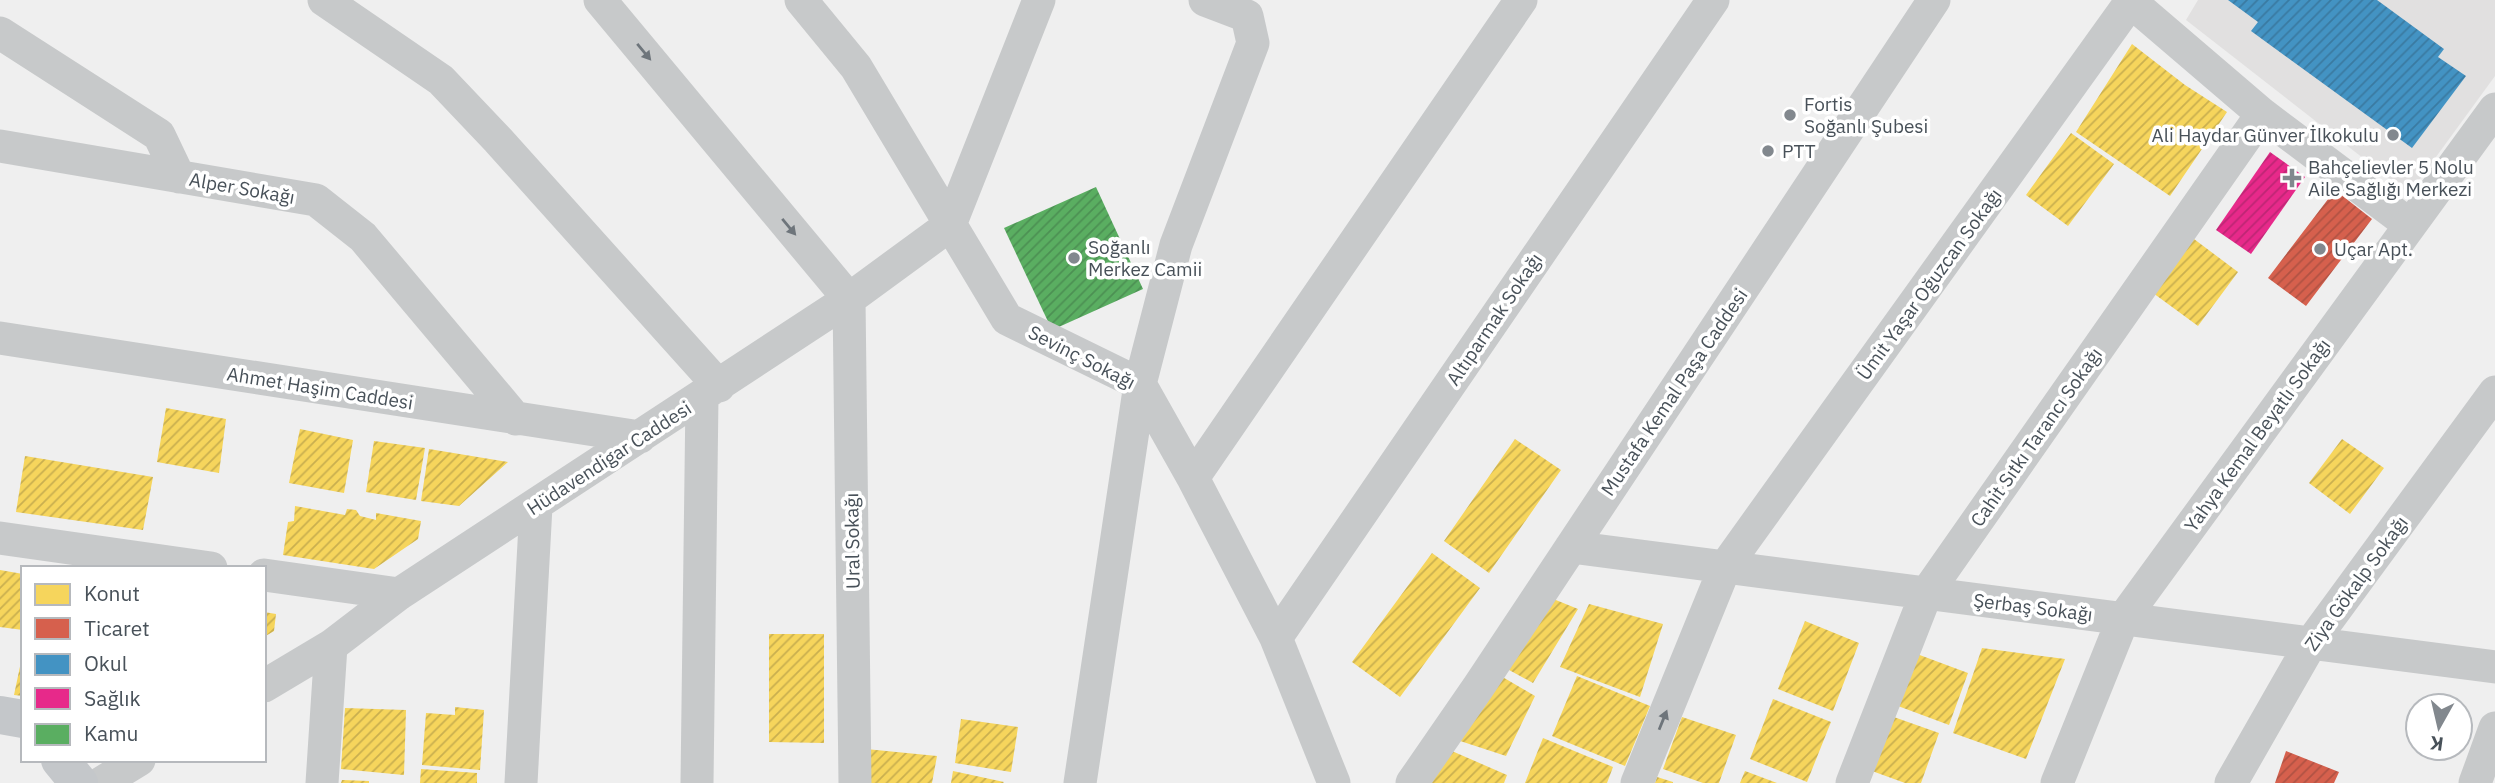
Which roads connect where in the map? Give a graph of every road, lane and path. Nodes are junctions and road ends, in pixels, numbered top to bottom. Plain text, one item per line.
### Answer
1 (324, 0) edge
2 (600, 0) edge
3 (801, 0) edge
4 (1039, 0) edge
5 (1205, 0) edge
6 (1713, 0) edge
7 (1934, 0) edge
8 (2132, 1) edge
9 (1508, 4) edge
10 (0, 33) edge
11 (2495, 109) edge
12 (2262, 114) junction
13 (0, 146) edge
14 (179, 177) junction
15 (950, 225) junction
16 (2410, 225) junction
17 (849, 299) junction
18 (0, 338) edge
19 (1140, 384) junction
20 (710, 392) junction
21 (2495, 392) edge
22 (516, 419) junction
23 (640, 438) junction
24 (1193, 478) junction
25 (536, 506) junction
26 (0, 538) edge
27 (1571, 547) junction
28 (197, 566) edge
29 (1725, 568) junction
30 (266, 575) edge
31 (399, 594) junction
32 (1926, 594) junction
33 (2123, 619) junction
34 (1276, 638) junction
35 (2311, 643) junction
36 (331, 646) junction
37 (2495, 667) edge
38 (266, 685) edge
39 (0, 715) edge
40 (21, 719) edge
41 (2495, 728) edge
42 (62, 762) edge
43 (136, 762) edge
44 (79, 783) edge
45 (101, 783) edge
46 (322, 783) edge
47 (521, 783) edge
48 (697, 783) edge
49 (855, 783) edge
50 (1080, 783) edge
51 (1334, 783) edge
52 (1412, 783) edge
53 (1637, 783) edge
54 (1852, 783) edge
55 (2057, 783) edge
56 (2231, 783) edge
57 (2475, 783) edge

1 - 20 street
2 -> 17 street
3 - 15 street, Sevinç Sokağı
4 - 15 street
5 - 19 street
6 - 34 street, Altıparmak Sokağı
7 - 27 street, Mustafa Kemal Paşa Caddesi
8 - 12 street
8 - 29 street, Ümit Yaşar Oğuzcan Sokağı
9 - 24 street
10 - 14 street
11 - 16 street, Yahya Kemal Beyatlı Sokağı
12 - 16 street
12 - 32 street, Cahit Sıtkı Tarancı Sokağı
13 - 14 street, Alper Sokağı
14 - 22 street, Alper Sokağı
15 - 17 street, Hüdavendigar Caddesi
15 - 19 street, Sevinç Sokağı
16 - 33 street, Yahya Kemal Beyatlı Sokağı
17 - 20 street, Hüdavendigar Caddesi
17 - 49 street, Ural Sokağı
18 - 22 street, Ahmet Haşim Caddesi
19 - 24 street, Sevinç Sokağı
19 - 50 street
20 - 23 street, Hüdavendigar Caddesi
20 - 48 street
21 - 35 street, Ziya Gökalp Sokağı
22 - 23 street, Ahmet Haşim Caddesi
23 - 25 street, Hüdavendigar Caddesi
24 - 34 street, Sevinç Sokağı
25 - 31 street, Hüdavendigar Caddesi
25 - 47 street
26 - 28 street
27 - 29 street, Şerbaş Sokağı
27 - 52 street, Mustafa Kemal Paşa Caddesi
29 - 32 street, Şerbaş Sokağı
53 -> 29 street, Ümit Yaşar Oğuzcan Sokağı
30 - 31 street
31 - 36 street, Hüdavendigar Caddesi
32 - 33 street, Şerbaş Sokağı
32 - 54 street, Cahit Sıtkı Tarancı Sokağı
33 - 35 street, Şerbaş Sokağı
33 - 55 street, Yahya Kemal Beyatlı Sokağı
34 - 51 street, Sevinç Sokağı
35 - 37 street, Şerbaş Sokağı
35 - 56 street, Ziya Gökalp Sokağı
36 - 38 street, Hüdavendigar Caddesi
36 - 46 street
39 - 40 main road
41 - 57 street
42 - 44 main road
43 - 45 street

